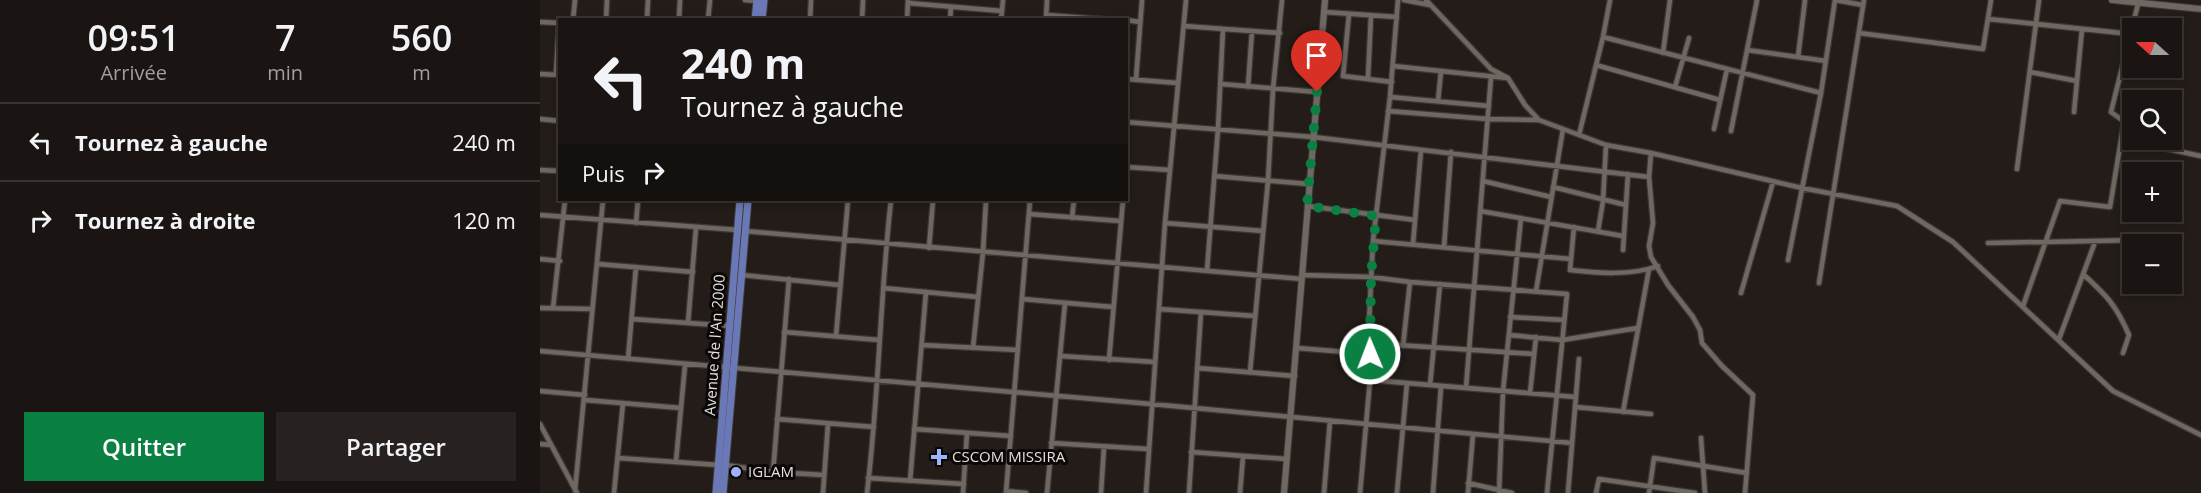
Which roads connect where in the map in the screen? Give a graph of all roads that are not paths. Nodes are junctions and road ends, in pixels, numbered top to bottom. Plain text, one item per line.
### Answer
1 (575, 0) edge
2 (607, 0) edge
3 (648, 0) edge
4 (680, 0) edge
5 (710, 0) edge
6 (745, 0) edge
7 (759, 0) edge
8 (812, 0) edge
9 (854, 0) edge
10 (863, 0) edge
11 (1003, 0) edge
12 (1047, 0) edge
13 (1142, 0) edge
14 (1186, 0) edge
15 (1282, 0) edge
16 (1325, 0) edge
17 (1398, 0) edge
18 (1404, 0) edge
19 (1610, 0) edge
20 (1671, 0) edge
21 (1757, 0) edge
22 (1805, 0) edge
23 (1835, 0) edge
24 (1991, 0) edge
25 (2039, 0) edge
26 (2112, 0) edge
27 (908, 2) edge
28 (1428, 2) edge
29 (1864, 2) edge
30 (2138, 4) junction
31 (951, 7) junction
32 (2201, 9) edge
33 (1002, 11) junction
34 (1324, 12) junction
35 (1349, 14) junction
36 (1371, 15) junction
37 (1046, 17) edge
38 (1397, 17) junction
39 (573, 18) edge
40 (606, 18) edge
41 (647, 18) edge
42 (679, 18) edge
43 (708, 18) edge
44 (755, 18) edge
45 (762, 18) edge
46 (810, 18) edge
47 (862, 18) edge
48 (907, 18) edge
49 (950, 18) edge
50 (1001, 18) edge
51 (1087, 18) edge
52 (2135, 18) edge
53 (1988, 19) junction
54 (1128, 21) edge
55 (540, 22) edge
56 (1140, 22) junction
57 (558, 23) edge
58 (2036, 24) junction
59 (1184, 26) junction
60 (2082, 28) junction
61 (1223, 29) junction
62 (1252, 31) junction
63 (1280, 33) junction
64 (1859, 33) junction
65 (2122, 33) edge
66 (1603, 37) junction
67 (1689, 38) dead end
68 (1747, 50) junction
69 (1663, 53) junction
70 (1798, 57) junction
71 (1683, 58) junction
72 (1826, 61) junction
73 (1596, 65) junction
74 (1393, 66) junction
75 (1727, 69) junction
76 (2122, 69) edge
77 (1441, 71) junction
78 (2030, 72) junction
79 (1742, 73) junction
80 (540, 74) edge
81 (558, 75) edge
82 (1491, 77) junction
83 (1368, 78) junction
84 (1508, 78) junction
85 (1128, 79) edge
86 (1136, 80) junction
87 (2077, 81) junction
88 (1392, 82) junction
89 (1178, 83) junction
90 (1221, 84) junction
91 (1248, 87) junction
92 (1675, 87) junction
93 (1273, 89) junction
94 (1317, 92) junction
95 (1821, 93) junction
96 (1390, 97) junction
97 (1720, 100) junction
98 (1438, 101) junction
99 (1489, 106) junction
100 (1388, 111) junction
101 (2074, 112) dead end
102 (540, 119) edge
103 (1488, 119) junction
104 (1539, 120) junction
105 (2122, 120) edge
106 (558, 121) edge
107 (1128, 122) edge
108 (1174, 126) junction
109 (1218, 129) junction
110 (1563, 129) junction
111 (1714, 129) dead end
112 (1731, 131) dead end
113 (1271, 134) junction
114 (2122, 134) edge
115 (1579, 135) junction
116 (1313, 137) junction
117 (1384, 145) junction
118 (1606, 145) junction
119 (1421, 150) junction
120 (2172, 150) edge
121 (1451, 152) junction
122 (1651, 153) junction
123 (1485, 156) junction
124 (2201, 156) edge
125 (1557, 165) junction
126 (1128, 167) edge
127 (2017, 169) dead end
128 (540, 170) edge
129 (558, 171) edge
130 (1170, 171) junction
131 (1604, 171) junction
132 (1628, 174) junction
133 (1214, 176) junction
134 (1649, 177) junction
135 (1268, 181) junction
136 (1483, 181) junction
137 (1773, 182) junction
138 (1309, 184) junction
139 (1553, 187) junction
140 (1802, 188) junction
141 (1833, 194) junction
142 (1551, 197) junction
143 (565, 201) edge
144 (603, 201) edge
145 (638, 201) edge
146 (740, 201) edge
147 (748, 201) edge
148 (848, 201) edge
149 (891, 201) edge
150 (933, 201) edge
151 (986, 201) edge
152 (1030, 201) edge
153 (1074, 201) edge
154 (1123, 201) edge
155 (1603, 201) junction
156 (1626, 205) junction
157 (1307, 206) junction
158 (1480, 211) junction
159 (1029, 214) junction
160 (540, 215) edge
161 (1376, 216) junction
162 (564, 217) junction
163 (1072, 218) junction
164 (1521, 218) junction
165 (602, 220) junction
166 (1120, 220) junction
167 (1415, 220) junction
168 (1547, 222) junction
169 (636, 223) junction
170 (1165, 223) junction
171 (1574, 227) junction
172 (696, 228) junction
173 (1210, 228) junction
174 (742, 231) junction
175 (1263, 231) junction
176 (1598, 231) junction
177 (1623, 236) junction
178 (844, 240) junction
179 (1372, 241) junction
180 (2045, 241) junction
181 (2122, 241) edge
182 (2095, 242) junction
183 (886, 243) junction
184 (1988, 243) dead end
185 (1413, 244) junction
186 (1444, 247) junction
187 (929, 248) junction
188 (1477, 250) junction
189 (1623, 250) dead end
190 (983, 252) junction
191 (1516, 254) junction
192 (1026, 256) junction
193 (1541, 256) junction
194 (1571, 259) junction
195 (540, 260) edge
196 (1788, 260) dead end
197 (560, 261) junction
198 (1117, 263) junction
199 (598, 264) junction
200 (1658, 266) junction
201 (636, 267) junction
202 (1162, 267) junction
203 (1649, 269) junction
204 (1207, 271) junction
205 (693, 272) junction
206 (2083, 274) junction
207 (742, 275) junction
208 (1259, 276) junction
209 (1302, 277) junction
210 (1371, 277) junction
211 (789, 279) junction
212 (1410, 282) junction
213 (1819, 283) dead end
214 (1440, 284) junction
215 (840, 285) junction
216 (1474, 287) junction
217 (883, 288) junction
218 (1513, 290) junction
219 (1536, 291) junction
220 (926, 292) junction
221 (1741, 293) dead end
222 (978, 297) junction
223 (1022, 299) junction
224 (1065, 303) junction
225 (2023, 306) junction
226 (1113, 307) junction
227 (540, 308) edge
228 (554, 308) junction
229 (592, 309) junction
230 (1160, 309) junction
231 (1201, 312) junction
232 (1255, 316) junction
233 (1510, 317) junction
234 (632, 319) junction
235 (1564, 321) junction
236 (688, 323) junction
237 (731, 326) junction
238 (1638, 328) junction
239 (784, 332) junction
240 (1509, 335) junction
241 (836, 336) junction
242 (1536, 337) junction
243 (2059, 339) junction
244 (879, 340) junction
245 (1562, 340) junction
246 (1368, 343) junction
247 (922, 345) junction
248 (1403, 346) junction
249 (973, 348) junction
250 (1297, 348) junction
251 (1434, 348) junction
252 (1018, 350) junction
253 (1469, 350) junction
254 (540, 351) edge
255 (1506, 353) junction
256 (2123, 353) dead end
257 (1370, 354) junction
258 (1534, 354) junction
259 (589, 356) junction
260 (1059, 356) junction
261 (628, 359) junction
262 (1109, 360) junction
263 (1580, 360) dead end
264 (1155, 362) junction
265 (685, 364) junction
266 (731, 368) junction
267 (1197, 368) junction
268 (781, 371) junction
269 (1250, 372) junction
270 (1295, 376) junction
271 (878, 380) junction
272 (1370, 380) junction
273 (1407, 383) junction
274 (918, 384) junction
275 (1430, 385) junction
276 (1441, 386) junction
277 (1466, 388) junction
278 (540, 391) edge
279 (1503, 391) junction
280 (1014, 393) junction
281 (1530, 393) junction
282 (1056, 396) junction
283 (1556, 396) junction
284 (585, 398) junction
285 (1576, 398) junction
286 (623, 403) junction
287 (1151, 404) junction
288 (1575, 407) junction
289 (681, 408) junction
290 (1194, 409) junction
291 (1623, 412) junction
292 (1651, 414) dead end
293 (1291, 417) junction
294 (777, 419) junction
295 (1330, 421) junction
296 (540, 424) edge
297 (828, 424) junction
298 (1366, 424) junction
299 (874, 427) junction
300 (1403, 428) junction
301 (915, 429) junction
302 (1437, 431) junction
303 (967, 433) junction
304 (1473, 434) junction
305 (2201, 435) edge
306 (1011, 436) junction
307 (1501, 436) junction
308 (1701, 438) dead end
309 (1552, 441) junction
310 (1051, 443) junction
311 (1572, 443) junction
312 (540, 444) edge
313 (551, 445) junction
314 (1104, 447) junction
315 (1148, 449) junction
316 (1191, 452) junction
317 (1243, 456) junction
318 (618, 458) junction
319 (1287, 459) junction
320 (676, 461) junction
321 (722, 465) junction
322 (1703, 466) junction
323 (773, 472) junction
324 (1747, 473) junction
325 (824, 475) junction
326 (868, 478) junction
327 (910, 480) junction
328 (964, 483) junction
329 (1468, 483) junction
330 (1649, 490) edge
331 (576, 491) edge
332 (1499, 491) edge
333 (1006, 492) edge
334 (614, 493) edge
335 (716, 493) edge
336 (723, 493) edge
337 (823, 493) edge
338 (867, 493) edge
339 (963, 493) edge
340 (1026, 493) edge
341 (1047, 493) edge
342 (1101, 493) edge
343 (1146, 493) edge
344 (1189, 493) edge
345 (1240, 493) edge
346 (1284, 493) edge
347 (1324, 493) edge
348 (1360, 493) edge
349 (1397, 493) edge
350 (1433, 493) edge
351 (1468, 493) edge
352 (1512, 493) edge
353 (1546, 493) edge
354 (1568, 493) edge
355 (1596, 493) edge
356 (1695, 493) edge
357 (1705, 493) edge
358 (1745, 493) edge

1 - 39 street
2 - 40 street
3 - 41 street
4 - 42 street
5 - 43 street
6 - 7 street
7 - 44 main road
7 - 45 main road
8 - 46 street
9 - 10 street
10 - 47 street
11 - 33 street
12 - 37 street
13 - 56 street
14 - 59 street
15 - 63 street
16 - 34 street
17 - 38 street
18 - 28 street
19 - 66 street
20 - 69 street
21 - 68 street
22 - 70 street
23 - 29 street
23 - 72 street
24 - 53 street
25 - 58 street
26 - 30 street
27 - 31 street
27 - 48 street
28 - 84 street
29 - 64 street
30 - 32 street
30 - 52 street
31 - 33 street
31 - 49 street
33 - 50 street
34 - 35 street
34 - 94 street
35 - 36 street
35 - 83 street
36 - 38 street
36 - 83 street
37 - 51 street
38 - 74 street
53 - 58 street
53 - 64 street
54 - 56 street
55 - 57 street
56 - 86 street
58 - 60 street
58 - 78 street
59 - 61 street
59 - 89 street
60 - 65 street
60 - 87 street
61 - 62 street
61 - 90 street
62 - 63 street
62 - 91 street
63 - 93 street
64 - 141 street
66 - 69 street
66 - 73 street
67 - 71 street
68 - 70 street
68 - 79 street
69 - 71 street
70 - 72 street
71 - 75 street
71 - 92 street
72 - 95 street
73 - 92 street
73 - 115 street
74 - 77 street
74 - 88 street
75 - 79 street
75 - 97 street
76 - 105 street
77 - 82 street
77 - 98 street
78 - 87 street
78 - 127 street
79 - 95 street
79 - 112 street
80 - 81 street
82 - 84 street
82 - 99 street
83 - 88 street
84 - 104 street
85 - 86 street
86 - 89 street
87 - 101 street
88 - 96 street
89 - 108 street
90 - 91 street
90 - 109 street
91 - 93 street
92 - 97 street
93 - 94 street
93 - 113 street
94 - 116 street
95 - 140 street
96 - 98 street
96 - 100 street
97 - 111 street
98 - 99 street
99 - 103 street
100 - 103 street
100 - 117 street
102 - 106 street
103 - 104 street
103 - 123 street
104 - 110 street
107 - 108 street
108 - 109 street
108 - 130 street
109 - 113 street
109 - 133 street
110 - 115 street
110 - 125 street
113 - 116 street
113 - 135 street
114 - 180 street
115 - 118 street
116 - 117 street
116 - 138 street
117 - 119 street
117 - 161 street
118 - 122 street
118 - 131 street
119 - 121 street
119 - 167 street
120 - 124 street
121 - 123 street
121 - 186 street
122 - 134 street
122 - 137 street
123 - 125 street
123 - 136 street
125 - 131 street
125 - 139 street
126 - 130 street
128 - 129 street
130 - 170 street
131 - 132 street
131 - 155 street
132 - 134 street
132 - 156 street
133 - 135 street
133 - 173 street
134 - 200 street
135 - 138 street
135 - 175 street
136 - 142 street
136 - 158 street
137 - 140 street
137 - 221 street
138 - 157 street
139 - 142 street
139 - 155 street
140 - 141 street
140 - 196 street
141 - 213 street
141 - 225 street
142 - 168 street
143 - 162 street
144 - 165 street
145 - 169 street
146 - 174 main road, Avenue de l'An 2000
147 - 174 main road, Avenue de l'An 2000
148 - 178 street
149 - 183 street
150 - 187 street
151 - 190 street
152 - 159 street
153 - 163 street
154 - 166 street
155 - 156 street
155 - 176 street
156 - 177 street
157 - 161 street
157 - 209 street
158 - 164 street
158 - 188 street
159 - 163 street
159 - 192 street
160 - 162 street
161 - 167 street
161 - 179 street
162 - 165 street
162 - 197 street
163 - 166 street
164 - 168 street
164 - 191 street
165 - 169 street
165 - 199 street
166 - 198 street
167 - 185 street
168 - 171 street
168 - 193 street
169 - 172 street
170 - 173 street
170 - 202 street
171 - 176 street
171 - 194 street
172 - 174 street
172 - 205 street
173 - 175 street
173 - 204 street
174 - 178 street
174 - 207 main road, Avenue de l'An 2000
174 - 237 main road, Avenue de l'An 2000
175 - 208 street
176 - 177 street
177 - 189 street
178 - 183 street
178 - 215 street
179 - 185 street
179 - 210 street
180 - 182 street
180 - 184 street
180 - 225 street
181 - 182 street
182 - 206 street
183 - 187 street
183 - 217 street
185 - 186 street
186 - 188 street
187 - 190 street
188 - 191 street
188 - 216 street
190 - 192 street
190 - 222 street
191 - 193 street
191 - 218 street
192 - 198 street
192 - 223 street
193 - 194 street
193 - 219 street
194 - 203 street
195 - 197 street
197 - 228 street
198 - 202 street
198 - 226 street
199 - 201 street
199 - 229 street
200 - 203 street
200 - 324 street
201 - 205 street
201 - 234 street
202 - 204 street
202 - 230 street
203 - 238 street
204 - 208 street
205 - 236 street
206 - 243 street
206 - 256 street
207 - 211 street
207 - 266 main road, Avenue de l'An 2000
208 - 209 street
208 - 232 street
209 - 210 street
209 - 250 street
210 - 212 street
210 - 246 street
211 - 215 street
211 - 239 street
212 - 214 street
212 - 248 street
214 - 216 street
214 - 251 street
215 - 241 street
216 - 218 street
216 - 253 street
217 - 220 street
217 - 244 street
218 - 219 street
218 - 233 street
219 - 235 street
220 - 222 street
220 - 247 street
222 - 249 street
223 - 224 street
223 - 252 street
224 - 226 street
224 - 260 street
225 - 243 street
226 - 262 street
227 - 228 street
228 - 229 street
229 - 259 street
230 - 231 street
230 - 264 street
231 - 232 street
231 - 267 street
232 - 269 street
233 - 235 street
233 - 240 street
234 - 236 street
234 - 261 street
235 - 245 street
236 - 237 street
237 - 266 main road, Avenue de l'An 2000
238 - 245 street
238 - 291 street
239 - 241 street
239 - 268 street
240 - 242 street
240 - 255 street
241 - 244 street
242 - 245 street
242 - 258 street
243 - 305 street
244 - 271 street
245 - 283 street
246 - 248 street
246 - 257 street
247 - 249 street
247 - 274 street
248 - 251 street
249 - 252 street
250 - 257 street
250 - 270 street
251 - 253 street
251 - 275 street
252 - 280 street
253 - 255 street
253 - 277 street
254 - 259 street
255 - 258 street
255 - 279 street
257 - 272 street
258 - 281 street
259 - 261 street
259 - 284 street
260 - 262 street
260 - 282 street
261 - 265 street
262 - 264 street
263 - 285 street
264 - 287 street
265 - 266 street
265 - 289 street
266 - 268 street
266 - 321 main road, Avenue de l'An 2000
267 - 269 street
267 - 290 street
268 - 271 street
268 - 294 street
269 - 270 street
270 - 293 street
271 - 274 street
271 - 299 street
272 - 273 street
272 - 298 street
273 - 275 street
273 - 300 street
274 - 280 street
274 - 301 street
275 - 276 street
276 - 277 street
276 - 302 street
277 - 279 street
278 - 284 street
279 - 281 street
279 - 307 street
280 - 282 street
280 - 306 street
281 - 283 street
282 - 287 street
282 - 310 street
283 - 285 street
283 - 309 street
284 - 286 street
284 - 331 street
285 - 288 street
286 - 289 street
286 - 318 street
287 - 290 street
287 - 315 street
288 - 291 street
288 - 311 street
289 - 320 street
290 - 293 street
290 - 316 street
291 - 292 street
293 - 295 street
293 - 319 street
294 - 297 street
294 - 323 street
295 - 298 street
295 - 347 street
296 - 313 street
297 - 299 street
297 - 325 street
298 - 300 street
298 - 348 street
299 - 326 street
300 - 302 street
300 - 349 street
301 - 303 street
301 - 327 street
302 - 304 street
302 - 350 street
303 - 306 street
303 - 328 street
304 - 307 street
304 - 329 street
306 - 333 street
307 - 309 street
307 - 332 street
308 - 322 street
309 - 311 street
309 - 353 street
310 - 314 street
310 - 341 street
311 - 354 street
312 - 313 street
313 - 331 street
314 - 315 street
314 - 342 street
315 - 343 street
316 - 317 street
316 - 344 street
317 - 319 street
317 - 345 street
318 - 320 street
318 - 334 street
319 - 346 street
320 - 321 street
321 - 323 street
321 - 335 main road, Avenue de l'An 2000
321 - 336 main road, Avenue de l'An 2000
322 - 324 street
322 - 330 street
322 - 357 street
323 - 325 street
324 - 358 street
325 - 337 street
326 - 327 street
326 - 338 street
327 - 328 street
328 - 339 street
329 - 332 street
329 - 351 street
330 - 355 street
330 - 356 street
332 - 352 street
333 - 340 street

